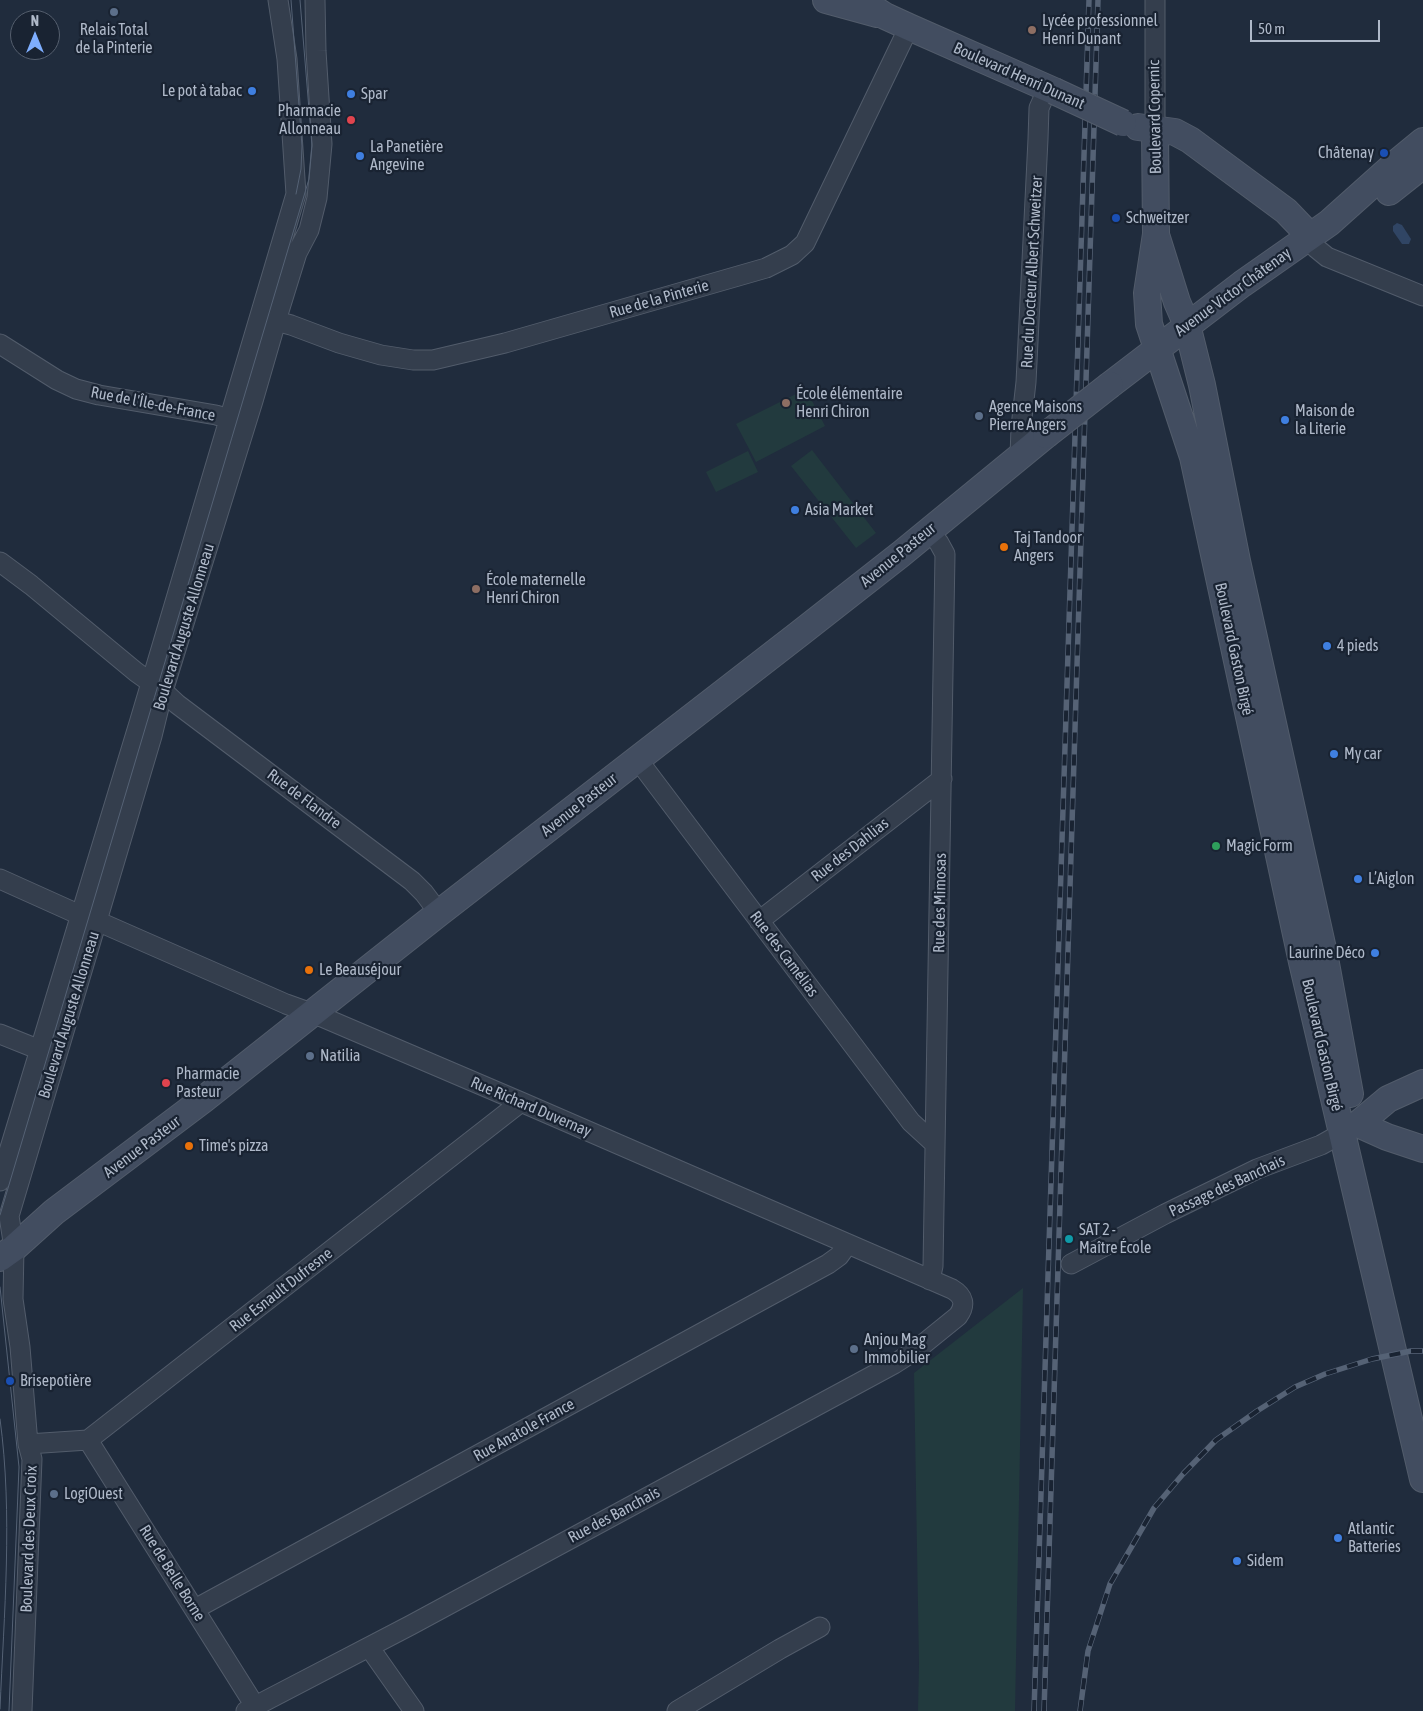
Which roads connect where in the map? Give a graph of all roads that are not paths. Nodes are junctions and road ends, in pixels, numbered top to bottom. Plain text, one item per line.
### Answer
1 (278, 0) edge
2 (315, 0) edge
3 (826, 0) edge
4 (860, 0) edge
5 (1155, 0) edge
6 (886, 16) junction
7 (909, 27) junction
8 (1051, 90) junction
9 (1155, 129) junction
10 (1423, 141) edge
11 (1423, 165) edge
12 (1156, 234) junction
13 (1310, 236) junction
14 (1423, 296) edge
15 (276, 321) junction
16 (1187, 325) junction
17 (0, 344) edge
18 (1156, 349) junction
19 (229, 419) junction
20 (1020, 457) junction
21 (929, 531) junction
22 (0, 562) edge
23 (157, 687) junction
24 (638, 760) junction
25 (942, 779) junction
26 (0, 879) edge
27 (439, 913) junction
28 (88, 918) junction
29 (759, 921) junction
30 (312, 1014) junction
31 (0, 1034) edge
32 (40, 1050) junction
33 (1423, 1083) edge
34 (521, 1102) junction
35 (1350, 1128) junction
36 (935, 1144) junction
37 (1423, 1149) edge
38 (0, 1181) edge
39 (847, 1245) junction
40 (7, 1253) edge
41 (1071, 1264) dead end
42 (930, 1280) junction
43 (962, 1298) joint
44 (1423, 1404) edge
45 (88, 1440) junction
46 (28, 1444) junction
47 (1423, 1479) edge
48 (195, 1609) junction
49 (820, 1627) dead end
50 (369, 1647) junction
51 (251, 1709) edge
52 (22, 1711) edge
53 (414, 1711) edge
54 (677, 1711) edge

1 - 19 street
2 - 15 street, Boulevard Auguste Allonneau
3 - 6 main road, Boulevard Henri Dunant
4 - 6 main road, Boulevard Henri Dunant
5 - 9 street, Boulevard Copernic
6 - 7 main road, Boulevard Henri Dunant
7 - 8 main road, Boulevard Henri Dunant
7 - 15 street, Rue de la Pinterie
8 - 9 main road, Boulevard Henri Dunant, bridge
8 - 20 street, Rue du Docteur Albert Schweitzer
9 - 12 main road, Boulevard Copernic
9 - 13 main road, Boulevard Henri Dunant
10 - 13 main road, Avenue Victor Châtenay
11 - 13 main road, Avenue Victor Châtenay
12 - 16 main road, Boulevard Copernic
12 - 18 main road, Boulevard Copernic
13 - 14 street
13 - 16 main road, Avenue Victor Châtenay
15 - 23 street, Boulevard Auguste Allonneau
16 - 18 main road, Avenue Victor Châtenay
16 - 35 main road, Boulevard Gaston Birgé
17 - 19 street, Rue de l'Île-de-France
18 - 20 main road, Avenue Pasteur, bridge
18 - 35 main road, Boulevard Gaston Birgé
19 - 23 street
20 - 21 main road, Avenue Pasteur
21 - 24 main road, Avenue Pasteur
21 - 25 street, Rue des Mimosas
22 - 23 street, Rue de Flandre
23 - 27 street, Rue de Flandre
23 - 28 street, Boulevard Auguste Allonneau
24 - 27 main road, Avenue Pasteur
24 - 29 street, Rue des Camélias
25 - 29 street, Rue des Dahlias
25 - 36 street, Rue des Mimosas
26 - 28 street, Rue Richard Duvernay
27 - 30 main road, Avenue Pasteur
28 - 30 street, Rue Richard Duvernay
28 - 32 street
28 - 40 street, Boulevard Auguste Allonneau
29 - 36 street, Rue des Camélias
30 - 34 street, Rue Richard Duvernay
30 - 40 main road, Avenue Pasteur
31 - 32 street
32 - 38 street
33 - 35 main road
34 - 39 street, Rue Richard Duvernay
34 - 45 street, Rue Esnault Dufresne
35 - 37 main road
35 - 41 street, Passage des Banchais
35 - 44 main road, Boulevard Gaston Birgé
35 - 47 main road, Boulevard Gaston Birgé
36 - 42 street, Rue des Mimosas
39 - 42 street, Rue Richard Duvernay
39 - 48 street, Rue Anatole France
40 - 46 street, Boulevard des Deux Croix
42 - 43 street, Rue Richard Duvernay
43 - 50 street, Rue des Banchais
45 - 46 street
45 - 48 street, Rue de Belle Borne
46 - 52 street, Boulevard des Deux Croix
48 - 51 street, Rue de Belle Borne
49 - 54 street
50 - 51 street, Rue des Banchais
50 - 53 street

